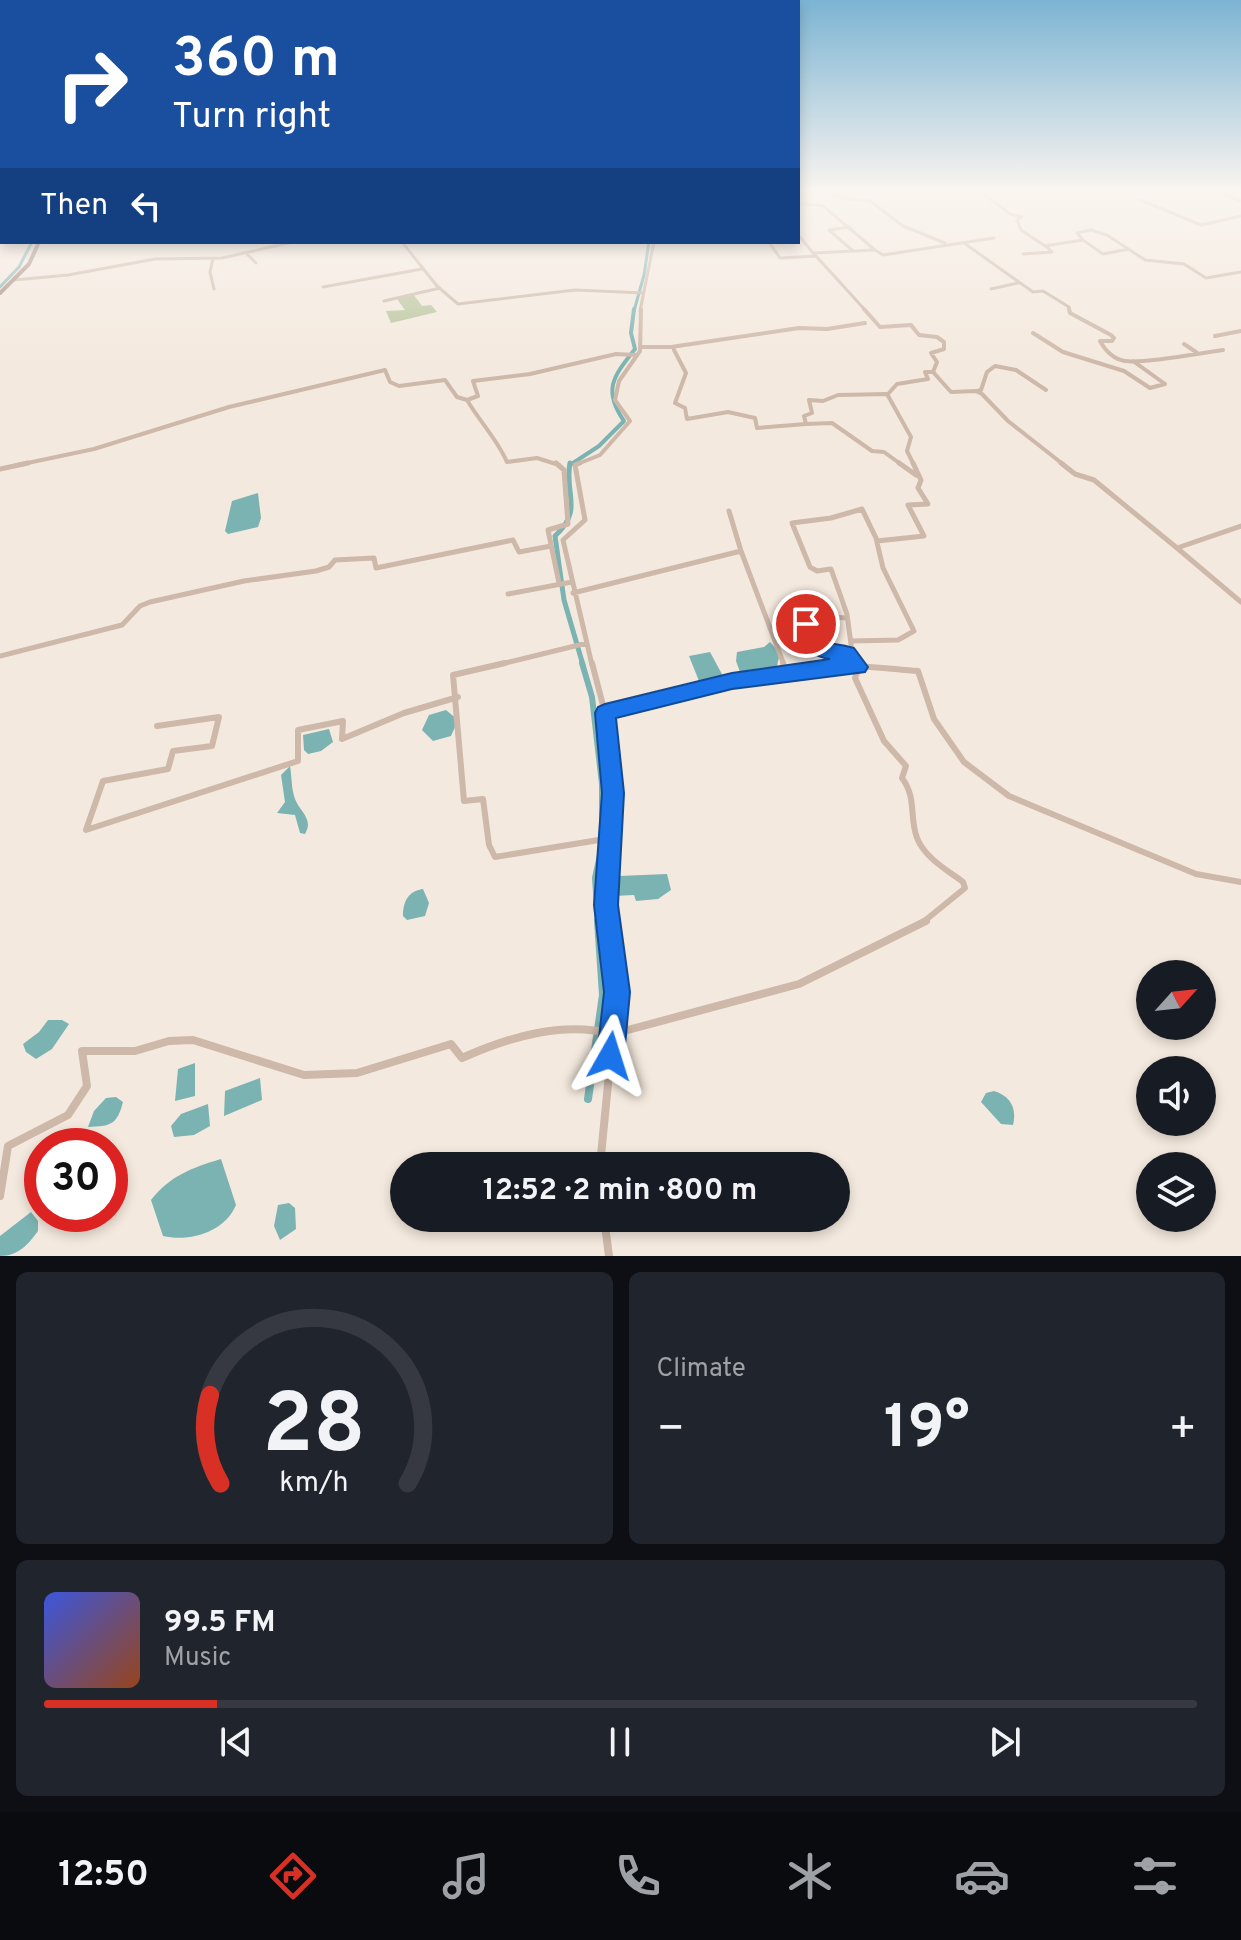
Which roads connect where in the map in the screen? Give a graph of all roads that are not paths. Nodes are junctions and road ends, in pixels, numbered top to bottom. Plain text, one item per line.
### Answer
1 (36, 250) edge
2 (260, 250) edge
3 (408, 250) edge
4 (652, 250) edge
5 (774, 250) edge
6 (811, 250) edge
7 (875, 250) joint
8 (915, 250) edge
9 (971, 250) edge
10 (1049, 250) edge
11 (1097, 250) edge
12 (1127, 250) edge
13 (1131, 250) edge
14 (852, 251) joint
15 (246, 253) junction
16 (1023, 254) dead end
17 (815, 255) junction
18 (213, 258) junction
19 (256, 263) dead end
20 (422, 269) junction
21 (1241, 272) edge
22 (14, 280) junction
23 (1019, 283) junction
24 (323, 287) dead end
25 (441, 288) junction
26 (214, 289) dead end
27 (991, 289) dead end
28 (0, 293) edge
29 (642, 293) junction
30 (384, 301) dead end
31 (865, 323) dead end
32 (1241, 331) edge
33 (1033, 333) dead end
34 (1215, 336) dead end
35 (686, 338) dead end
36 (1184, 344) dead end
37 (679, 345) junction
38 (640, 347) junction
39 (674, 350) dead end
40 (1223, 350) dead end
41 (1196, 352) junction
42 (634, 355) junction
43 (1133, 360) junction
44 (933, 372) junction
45 (1046, 390) dead end
46 (976, 391) junction
47 (887, 394) junction
48 (467, 400) junction
49 (806, 424) junction
50 (0, 469) edge
51 (919, 477) junction
52 (729, 511) dead end
53 (1241, 526) edge
54 (877, 541) junction
55 (551, 546) junction
56 (1177, 548) junction
57 (741, 551) junction
58 (571, 582) junction
59 (559, 583) junction
60 (573, 593) junction
61 (508, 594) dead end
62 (1241, 602) edge
63 (847, 618) junction
64 (851, 641) junction
65 (587, 643) junction
66 (0, 656) edge
67 (857, 664) junction
68 (787, 673) junction
69 (458, 697) junction
70 (605, 713) junction
71 (157, 726) dead end
72 (609, 838) junction
73 (1241, 882) edge
74 (613, 1034) junction
75 (601, 1152) edge
76 (0, 1196) edge
77 (606, 1232) edge
78 (609, 1256) edge

1 - 22 main road
2 - 15 street
3 - 20 street
4 - 29 street
5 - 17 street
6 - 17 street
7 - 8 street
7 - 14 street
9 - 23 street
10 - 16 street
11 - 12 street
13 - 21 street
14 - 17 street
15 - 18 street
15 - 19 street
17 - 44 street
18 - 22 street
18 - 26 street
20 - 24 street
20 - 25 street
22 - 28 main road
23 - 27 street
23 - 43 street
25 - 29 street
25 - 30 street
29 - 38 street
31 - 37 street
32 - 34 street
33 - 43 street
35 - 37 street
36 - 41 street
37 - 38 street
38 - 42 street
39 - 49 street
40 - 41 street
41 - 43 street
42 - 48 street
42 - 58 street
44 - 46 street
44 - 47 street
45 - 46 street
46 - 56 street
47 - 49 street
47 - 51 street
48 - 50 street
48 - 55 street
49 - 51 street
51 - 54 street
52 - 57 street
53 - 56 street
54 - 63 street
54 - 64 street
55 - 59 street
55 - 66 street
56 - 62 street
57 - 60 street
57 - 68 street
58 - 59 street
58 - 60 street
59 - 61 street
60 - 65 street
63 - 64 street
63 - 67 street
64 - 67 street
65 - 69 street
65 - 70 street
67 - 68 street
67 - 73 street
67 - 74 street
68 - 70 street
69 - 71 street
69 - 72 street
70 - 72 street
72 - 74 street
74 - 75 street
74 - 76 street
77 - 78 street

